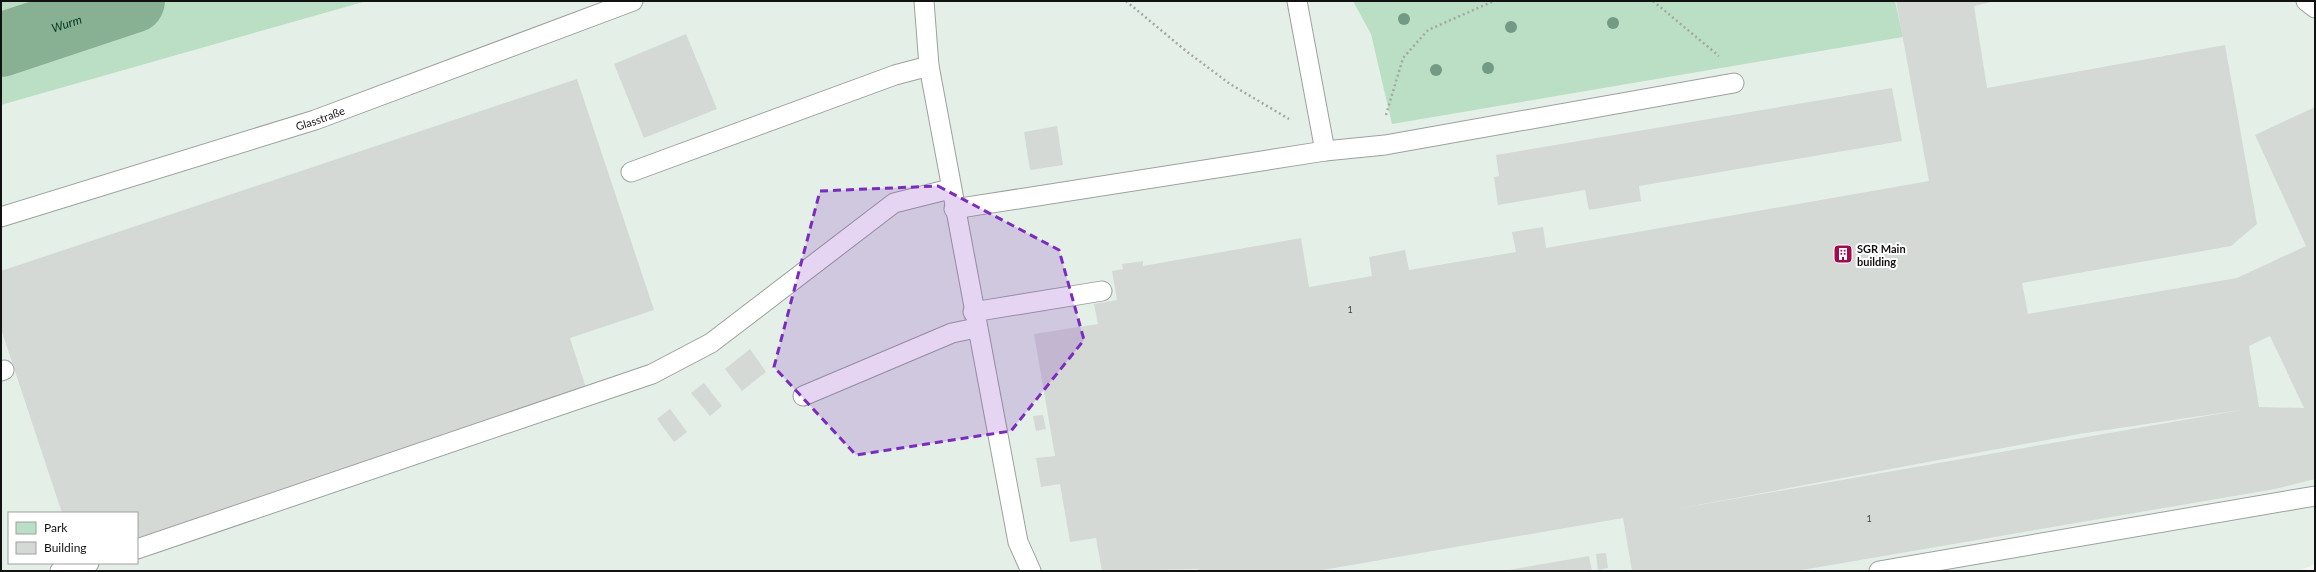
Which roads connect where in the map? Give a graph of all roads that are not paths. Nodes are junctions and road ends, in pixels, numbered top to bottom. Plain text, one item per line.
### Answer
1 (633, 1) edge
2 (924, 1) edge
3 (1297, 1) edge
4 (2306, 1) edge
5 (2315, 8) edge
6 (929, 66) junction
7 (1734, 82) road end
8 (1325, 151) junction
9 (631, 172) dead end
10 (950, 189) junction
11 (954, 209) junction
12 (1, 217) edge
13 (1102, 291) dead end
14 (975, 320) junction
15 (803, 396) dead end
16 (2315, 496) edge
17 (138, 549) edge
18 (85, 564) edge
19 (60, 571) edge
20 (1031, 571) edge
21 (1879, 571) edge

1 - 12 lane, Glasstraße
2 - 6 lane
3 - 8 lane
4 - 5 lane
6 - 9 lane
6 - 10 lane
7 - 8 lane
8 - 11 lane
10 - 11 lane
10 - 17 lane
11 - 14 lane
13 - 14 lane
14 - 15 lane
14 - 20 lane
16 - 21 lane
18 - 19 lane

